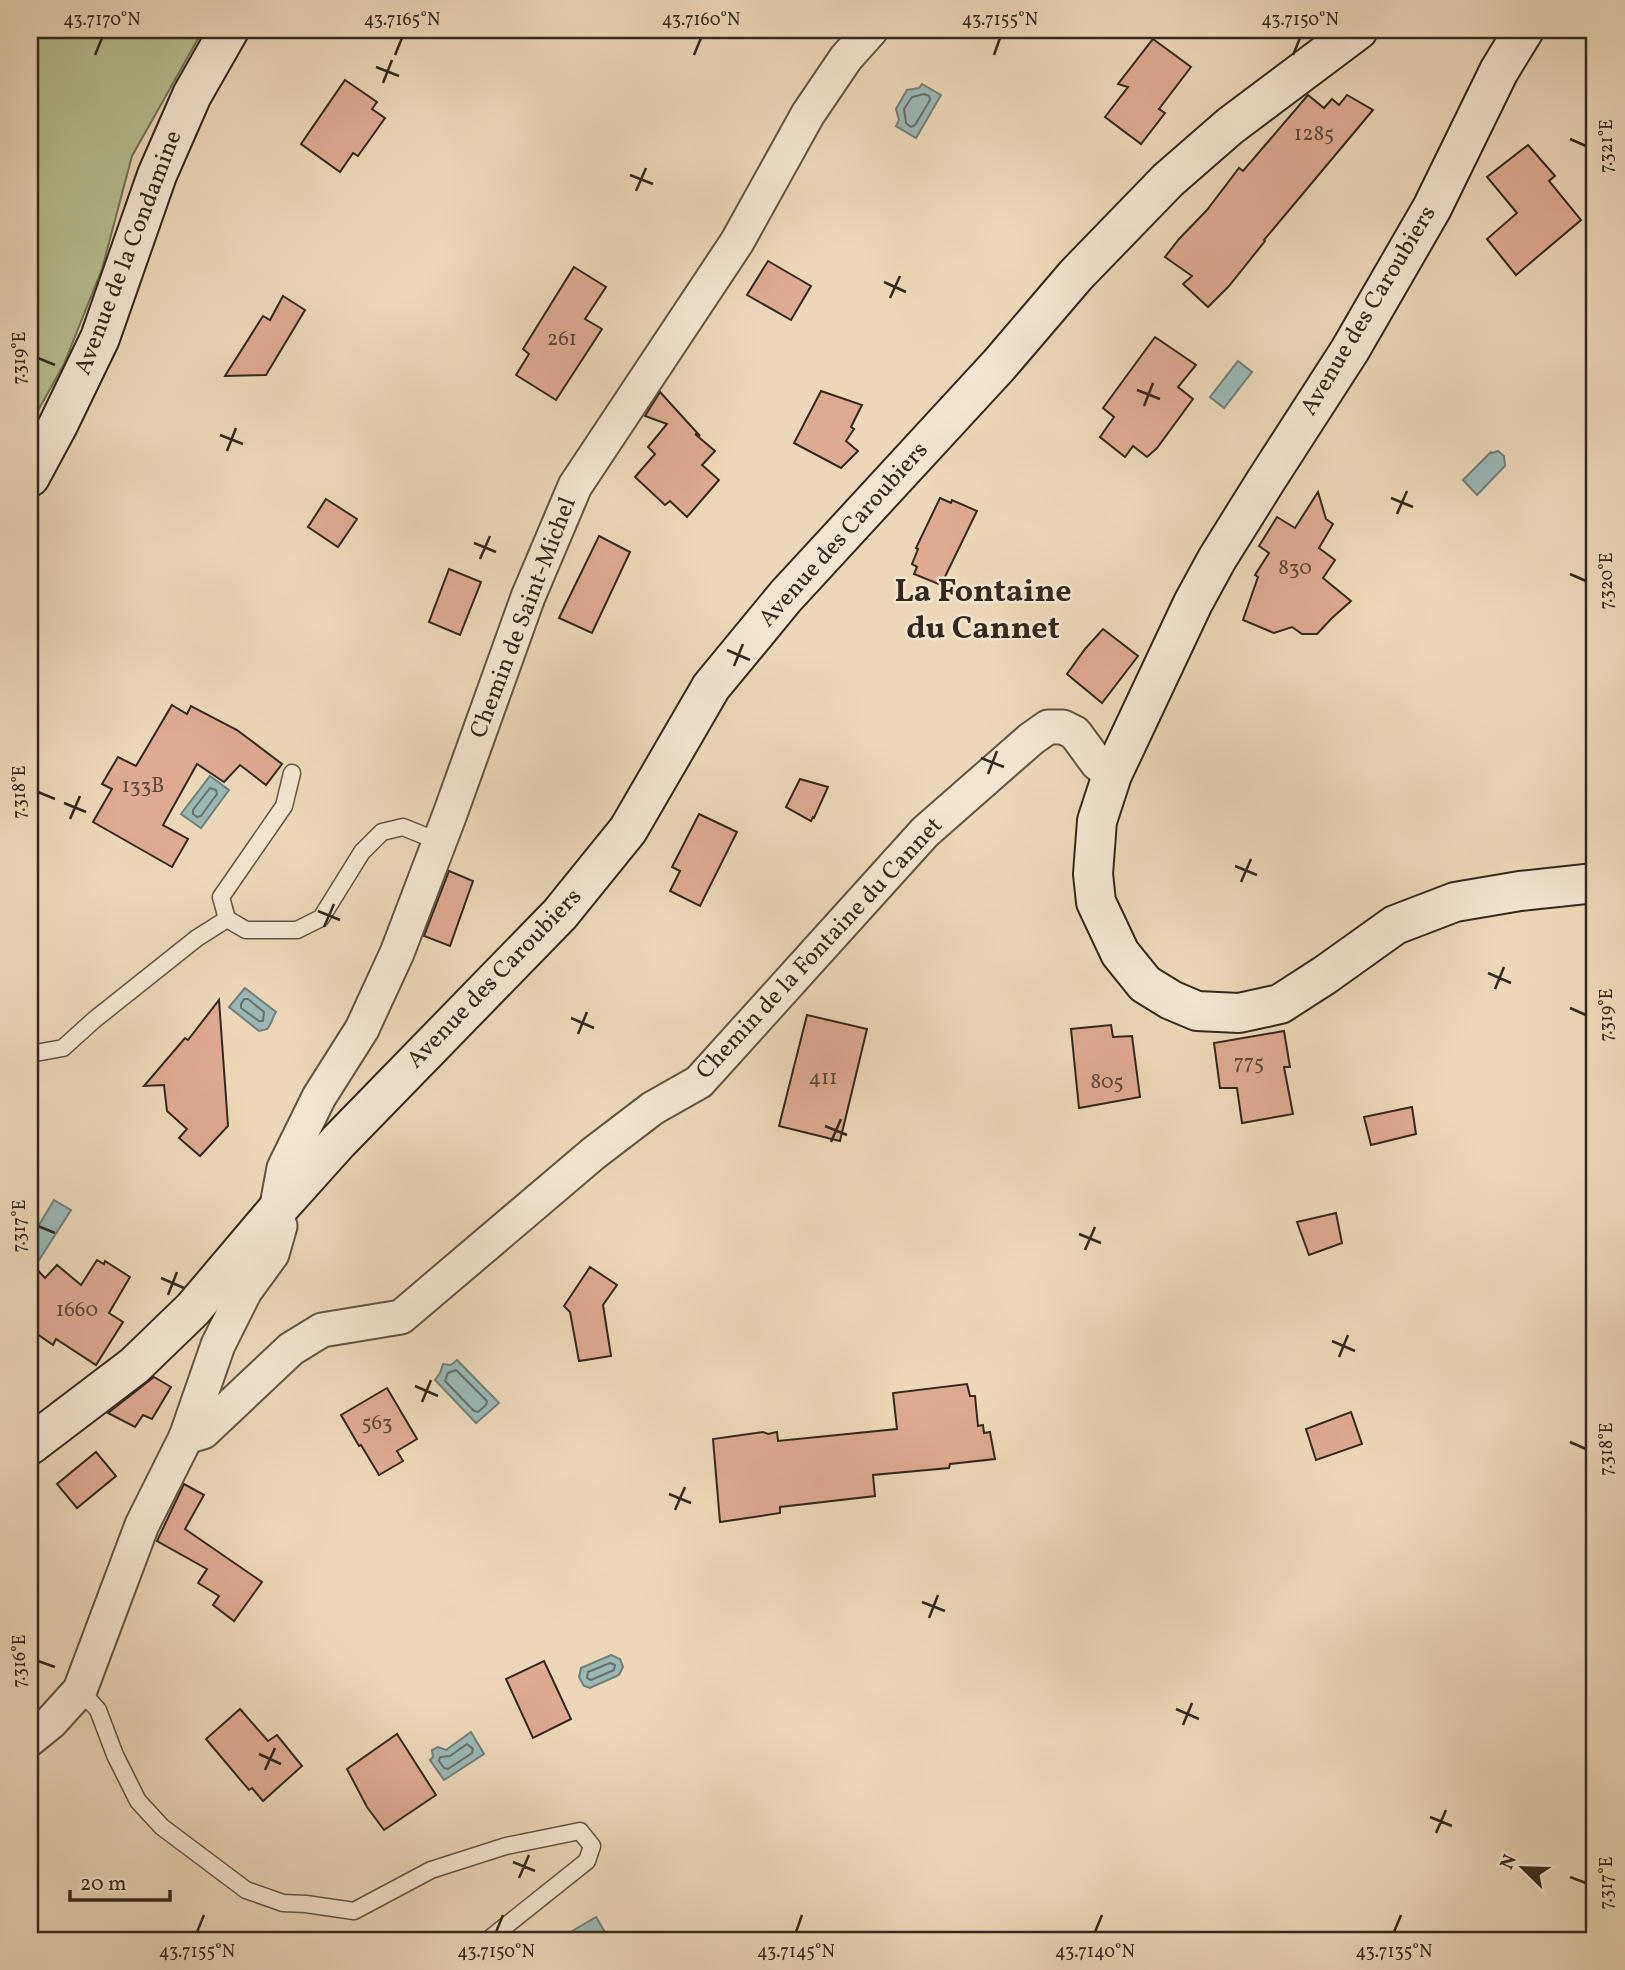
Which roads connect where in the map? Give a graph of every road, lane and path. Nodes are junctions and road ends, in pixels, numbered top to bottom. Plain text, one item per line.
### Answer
1 (229, 30) edge
2 (871, 30) edge
3 (1358, 30) edge
4 (1524, 30) edge
5 (30, 477) edge
6 (292, 773) dead end
7 (1112, 775) junction
8 (440, 842) junction
9 (1595, 883) edge
10 (227, 919) junction
11 (30, 1054) edge
12 (276, 1211) junction
13 (186, 1437) junction
14 (30, 1445) edge
15 (80, 1690) junction
16 (30, 1739) edge
17 (488, 1940) edge

1 - 5 street, Avenue de la Condamine
2 - 8 street, Chemin de Saint-Michel
3 - 12 street, Avenue des Caroubiers
4 - 7 street, Avenue des Caroubiers
6 - 10 lane
7 - 9 street, Avenue des Caroubiers
7 - 13 street, Chemin de la Fontaine du Cannet
8 - 10 lane
8 - 12 street, Chemin de Saint-Michel
10 - 11 lane
12 - 13 street, Chemin de Saint-Michel
12 - 14 street, Avenue des Caroubiers
13 - 15 street
15 - 16 street
15 - 17 lane

